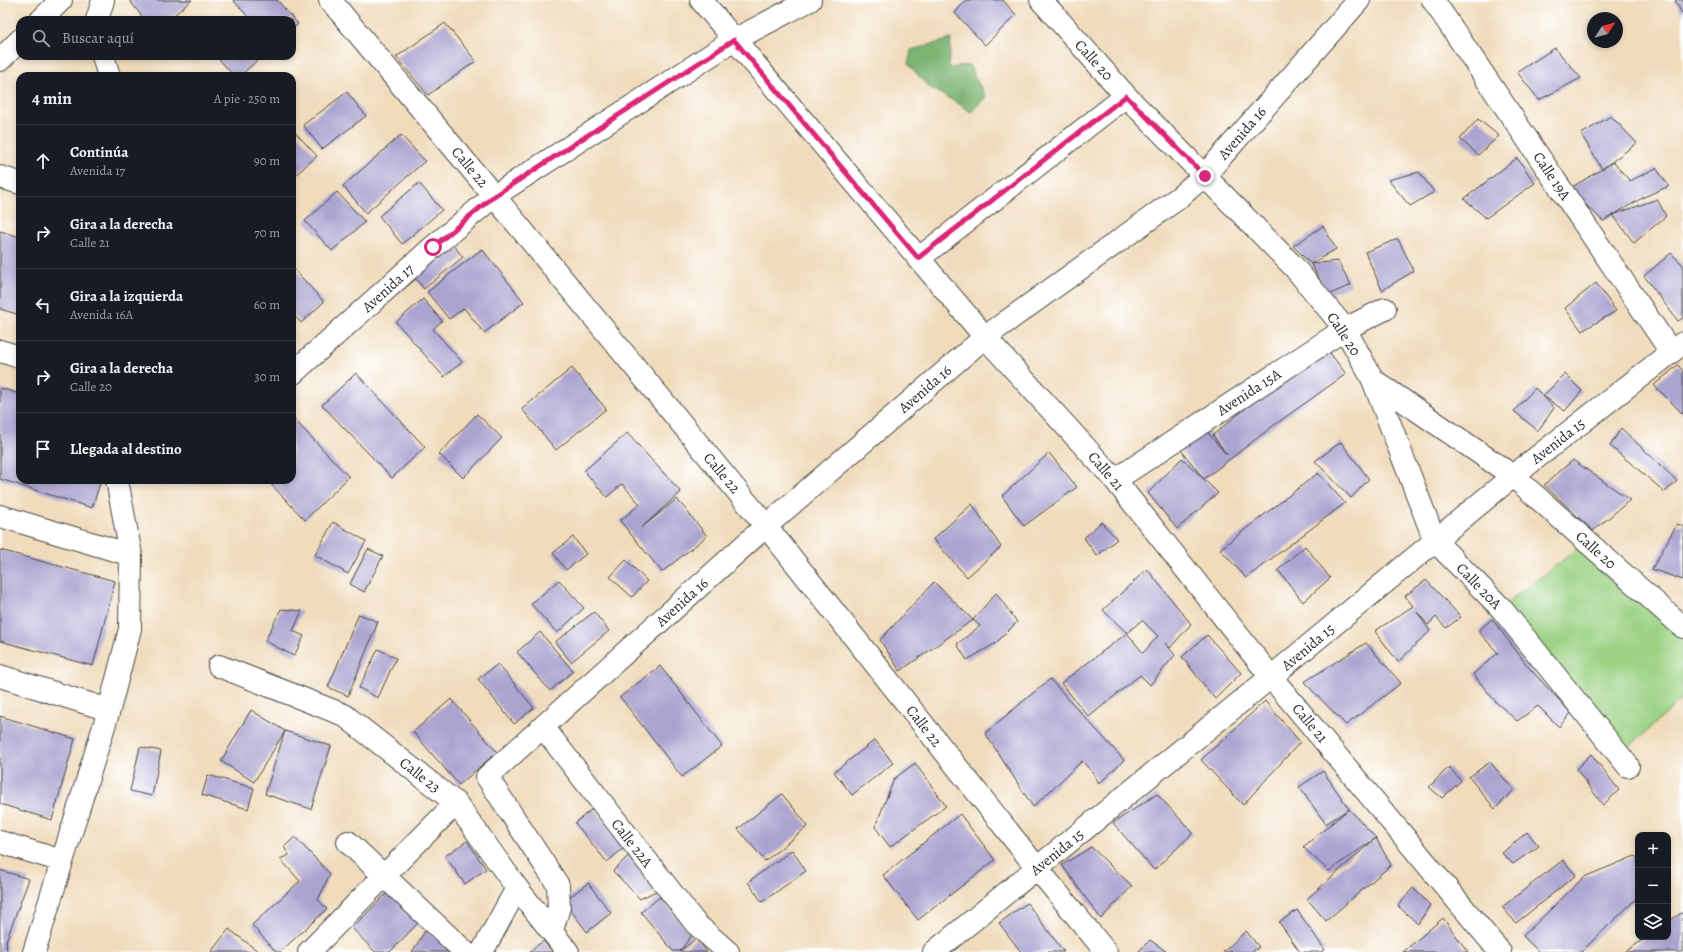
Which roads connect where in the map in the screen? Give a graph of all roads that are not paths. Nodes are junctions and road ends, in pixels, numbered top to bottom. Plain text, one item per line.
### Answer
1 (61, 0) edge
2 (103, 0) edge
3 (330, 0) edge
4 (701, 0) edge
5 (810, 0) edge
6 (1041, 0) edge
7 (1359, 0) edge
8 (1433, 0) edge
9 (45, 16) edge
10 (98, 16) edge
11 (734, 40) junction
12 (16, 44) edge
13 (0, 60) edge
14 (104, 60) edge
15 (108, 72) edge
16 (1126, 96) junction
17 (1205, 176) junction
18 (0, 178) edge
19 (16, 182) edge
20 (494, 196) junction
21 (918, 258) junction
22 (1384, 309) dead end
23 (1345, 329) junction
24 (985, 337) junction
25 (1677, 347) edge
26 (0, 350) edge
27 (16, 356) edge
28 (296, 370) edge
29 (1373, 380) junction
30 (1513, 476) junction
31 (1115, 480) junction
32 (118, 484) edge
33 (0, 516) edge
34 (766, 526) junction
35 (1435, 541) junction
36 (131, 555) junction
37 (1683, 627) edge
38 (219, 666) dead end
39 (0, 676) edge
40 (1271, 677) junction
41 (109, 710) junction
42 (543, 727) junction
43 (1628, 766) dead end
44 (456, 803) junction
45 (0, 842) edge
46 (348, 842) dead end
47 (62, 861) junction
48 (1037, 868) junction
49 (385, 876) junction
50 (517, 888) junction
51 (552, 930) junction
52 (34, 952) edge
53 (309, 952) edge
54 (466, 952) edge
55 (482, 952) edge
56 (568, 952) edge
57 (728, 952) edge
58 (934, 952) edge
59 (1106, 952) edge
60 (1500, 952) edge

1 - 9 street
2 - 10 street
3 - 20 street, Calle 22
4 - 11 street, Calle 21
5 - 11 street, Avenida 17
6 - 16 street, Calle 20
7 - 17 street, Avenida 16
8 - 25 street, Calle 19A
11 - 20 street, Avenida 17
11 - 21 street, Calle 21
12 - 13 street
14 - 15 street
16 - 17 street, Calle 20
16 - 21 street
17 - 23 street, Calle 20
17 - 24 street, Avenida 16
18 - 19 street
20 - 28 street, Avenida 17
20 - 34 street, Calle 22
21 - 24 street, Calle 21
22 - 23 street, Avenida 15A
23 - 29 street, Calle 20
23 - 31 street, Avenida 15A
24 - 31 street, Calle 21
24 - 34 street, Avenida 16
25 - 30 street, Avenida 15
26 - 27 street
29 - 30 street, Calle 20
29 - 35 street, Calle 20A
30 - 35 street, Avenida 15
30 - 37 street, Calle 20
31 - 40 street, Calle 21
32 - 36 street
33 - 36 street
34 - 42 street, Avenida 16
34 - 48 street, Calle 22
35 - 40 street, Avenida 15
35 - 43 street, Calle 20A
36 - 41 street
38 - 44 street, Calle 23
39 - 41 street
40 - 48 street, Avenida 15
40 - 60 street, Calle 21
41 - 47 street
42 - 51 street, Avenida 16
42 - 57 street, Calle 22A
44 - 49 street
44 - 50 street, Calle 23
45 - 47 street
46 - 49 street
47 - 52 street
48 - 58 street, Avenida 15
48 - 59 street, Calle 22
49 - 53 street
49 - 54 street
50 - 51 street, Calle 23
50 - 55 street
51 - 56 street, Calle 23

